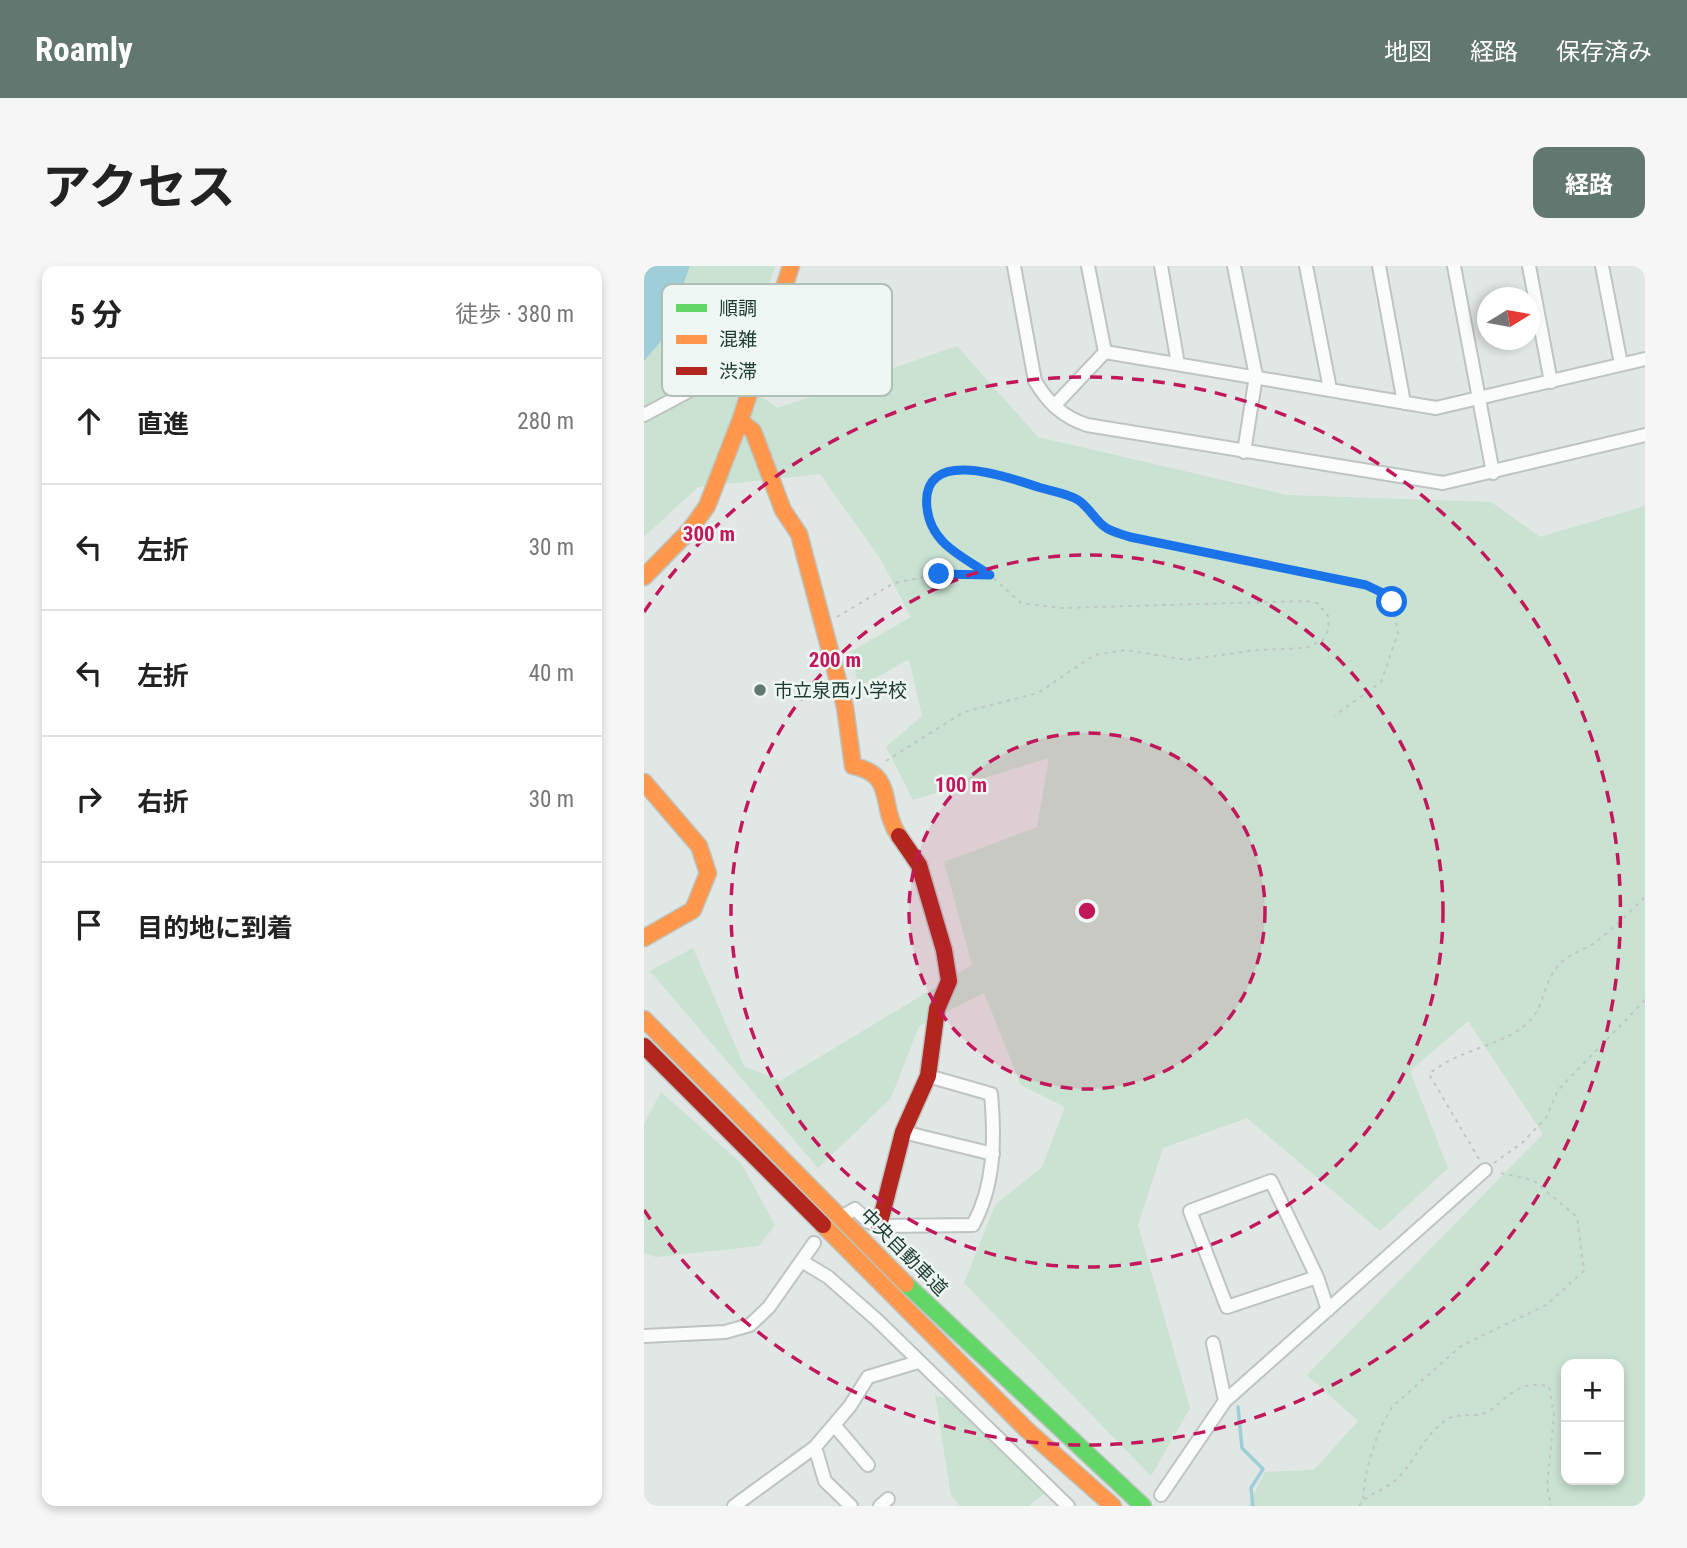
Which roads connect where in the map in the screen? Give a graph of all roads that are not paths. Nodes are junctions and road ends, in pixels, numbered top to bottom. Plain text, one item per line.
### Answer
1 (791, 266) edge
2 (1014, 266) edge
3 (1088, 266) edge
4 (1161, 266) edge
5 (1234, 266) edge
6 (1306, 266) edge
7 (1379, 266) edge
8 (1454, 266) edge
9 (1529, 266) edge
10 (1602, 266) edge
11 (785, 284) edge
12 (1105, 352) junction
13 (1645, 359) edge
14 (1178, 364) junction
15 (1622, 364) junction
16 (1256, 376) junction
17 (1551, 382) junction
18 (1330, 389) junction
19 (680, 396) edge
20 (748, 396) edge
21 (1480, 400) junction
22 (1405, 403) junction
23 (1054, 406) junction
24 (644, 415) edge
25 (740, 421) junction
26 (1645, 435) edge
27 (1244, 452) junction
28 (1493, 472) junction
29 (644, 576) edge
30 (644, 782) edge
31 (644, 938) edge
32 (644, 1019) edge
33 (644, 1046) edge
34 (928, 1076) junction
35 (903, 1132) junction
36 (993, 1154) junction
37 (1485, 1170) road end
38 (846, 1214) dead end
39 (879, 1226) junction
40 (814, 1242) dead end
41 (803, 1262) junction
42 (1317, 1277) junction
43 (1328, 1311) junction
44 (644, 1336) edge
45 (1213, 1343) dead end
46 (918, 1362) junction
47 (1225, 1401) junction
48 (835, 1426) junction
49 (815, 1447) junction
50 (868, 1465) dead end
51 (1161, 1496) dead end
52 (734, 1506) edge
53 (850, 1506) edge
54 (1068, 1506) edge
55 (1113, 1506) edge
56 (1143, 1506) edge

1 - 11 main road
2 - 23 street
3 - 12 street
4 - 14 street
5 - 16 street
6 - 18 street
7 - 22 street
8 - 21 street
9 - 17 street
10 - 15 street
12 - 14 street
12 - 23 street
13 - 15 street
14 - 16 street
15 - 17 street
16 - 18 street
16 - 27 street
17 - 21 street
18 - 22 street
19 - 24 street
20 - 25 main road
21 - 22 street
21 - 28 street
23 - 27 street
25 - 29 main road
25 - 34 main road
26 - 28 street
27 - 28 street
30 - 31 main road
32 - 56 main road, 中央自動車道
33 - 55 main road, 中央自動車道
34 - 35 main road
34 - 36 street
35 - 36 street
35 - 39 main road
36 - 39 street
37 - 43 street
38 - 39 street
40 - 41 street
41 - 44 street
41 - 46 street
42 - 42 street
42 - 43 street
43 - 47 street
45 - 47 street
46 - 48 street
46 - 54 street
47 - 51 street
48 - 49 street
48 - 50 street
49 - 52 street
49 - 53 street

